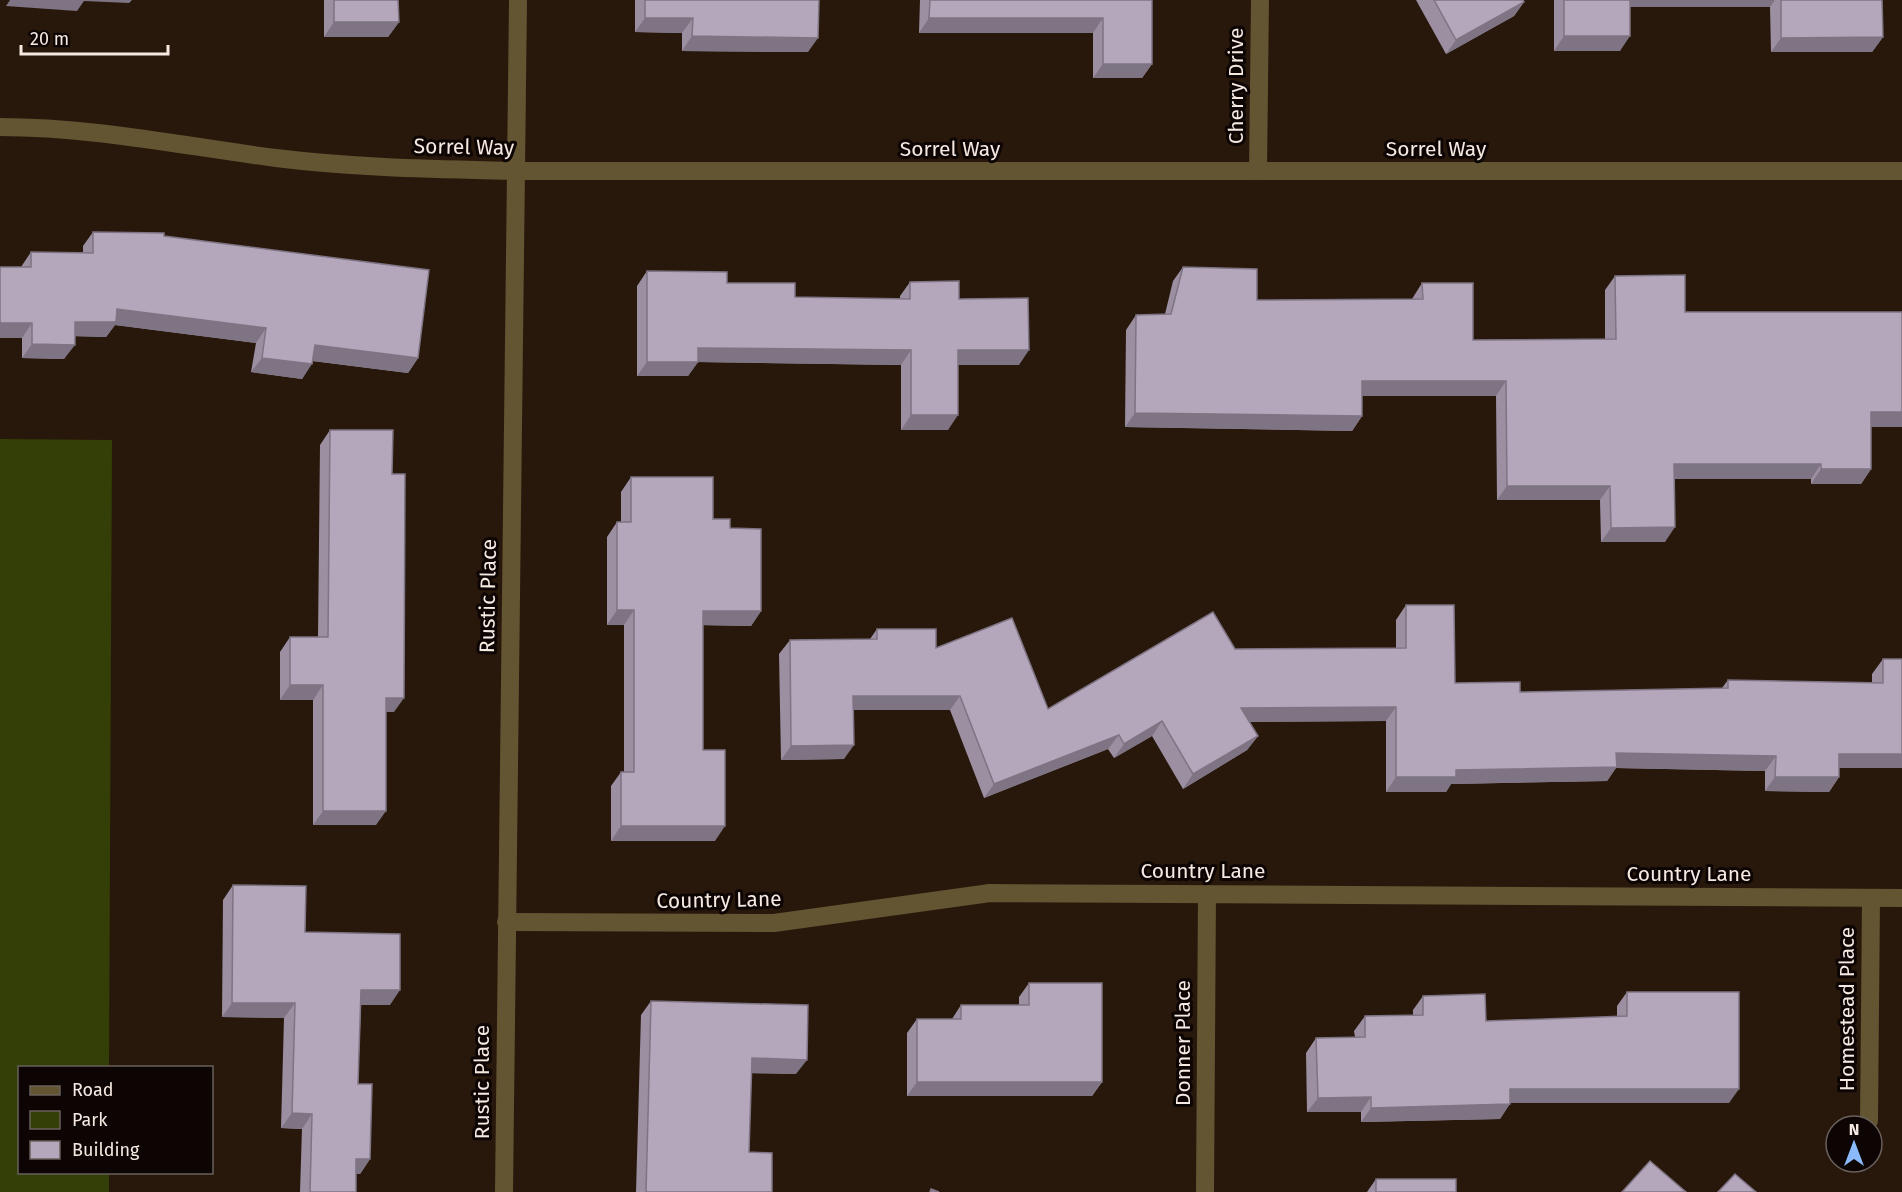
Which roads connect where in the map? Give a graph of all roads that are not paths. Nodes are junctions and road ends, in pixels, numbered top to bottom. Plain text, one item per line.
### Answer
1 (518, 0) edge
2 (1260, 0) edge
3 (0, 127) edge
4 (517, 171) junction
5 (1258, 171) junction
6 (1902, 171) edge
7 (1207, 894) junction
8 (1871, 898) junction
9 (1902, 898) edge
10 (506, 922) junction
11 (1869, 1114) edge
12 (504, 1192) edge
13 (1205, 1192) edge

1 - 4 street, Rustic Place
2 - 5 street, Cherry Drive
3 - 4 street, Sorrel Way
4 - 5 street, Sorrel Way
4 - 10 street, Rustic Place
5 - 6 street, Sorrel Way
7 - 8 street, Country Lane
7 - 10 street, Country Lane
7 - 13 street, Donner Place
8 - 9 street, Country Lane
8 - 11 street, Homestead Place
10 - 12 street, Rustic Place

